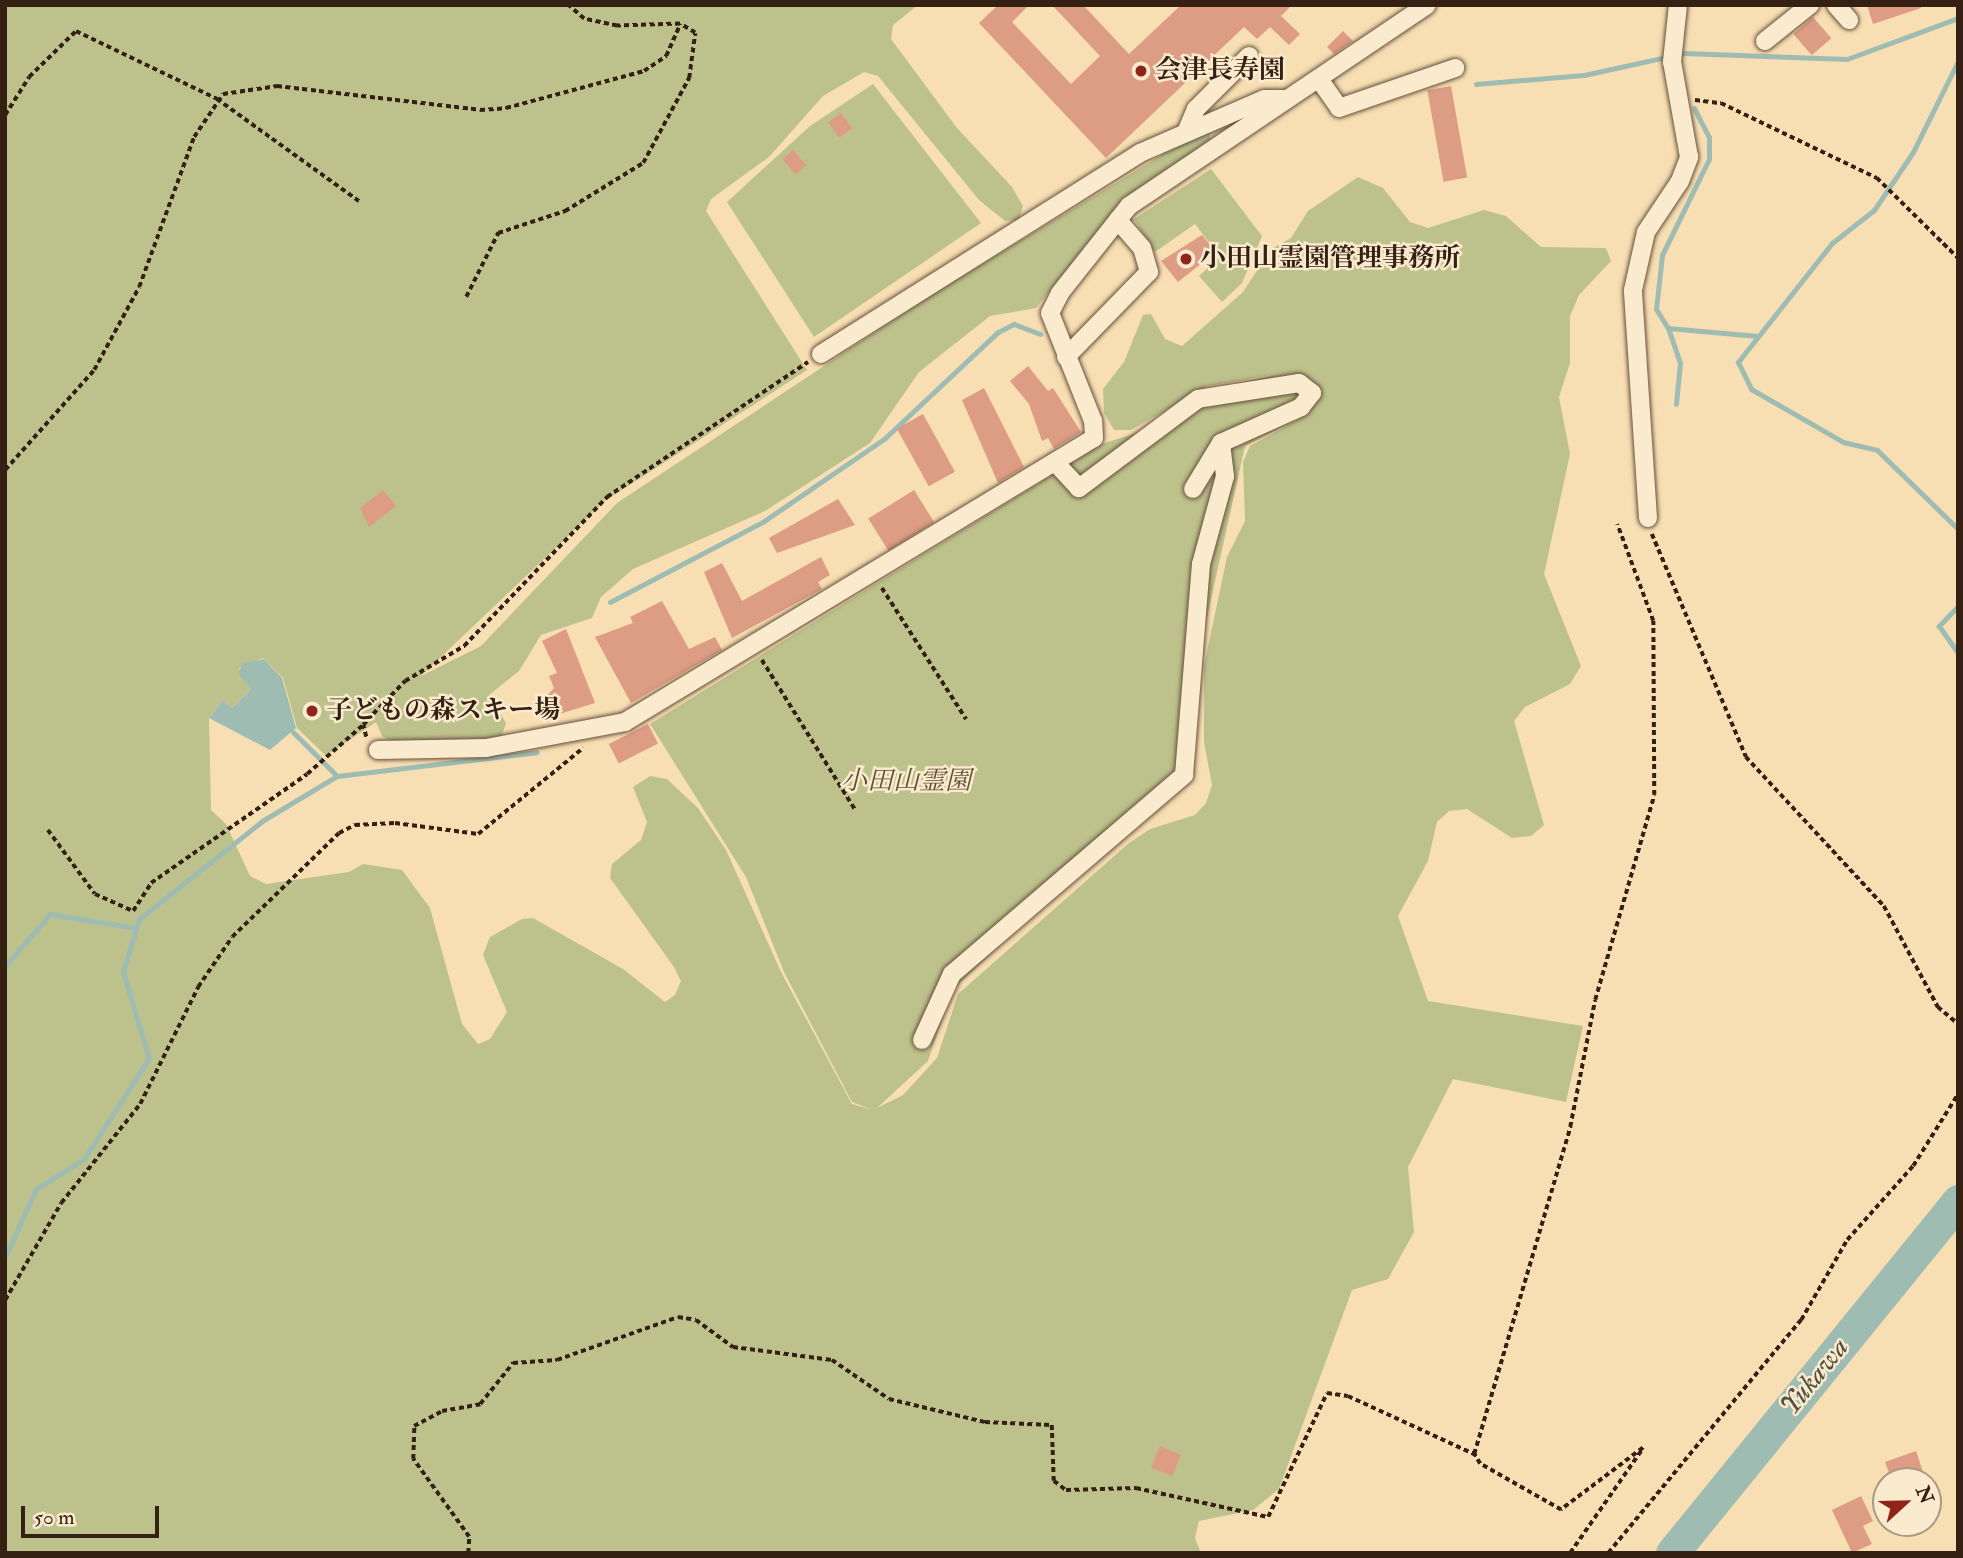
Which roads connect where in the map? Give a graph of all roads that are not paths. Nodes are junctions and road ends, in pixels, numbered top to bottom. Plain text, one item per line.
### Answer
1 (1427, 5) edge
2 (1678, 5) edge
3 (1810, 5) edge
4 (1836, 5) edge
5 (1849, 20) dead end
6 (1765, 41) dead end
7 (1249, 56) dead end
8 (1455, 68) dead end
9 (1319, 79) junction
10 (1284, 99) junction
11 (1186, 130) junction
12 (1118, 220) junction
13 (821, 354) road end
14 (1066, 357) junction
15 (1221, 443) junction
16 (1055, 462) junction
17 (1194, 489) dead end
18 (1648, 518) road end
19 (378, 750) road end
20 (922, 1040) dead end

1 - 9 street
2 - 18 street
3 - 6 street
4 - 5 street
7 - 11 street
8 - 9 street
9 - 10 street
10 - 11 street
10 - 12 street
11 - 13 street
12 - 14 street
12 - 14 street
14 - 16 street
15 - 16 street
15 - 17 street
15 - 20 street
16 - 19 street

